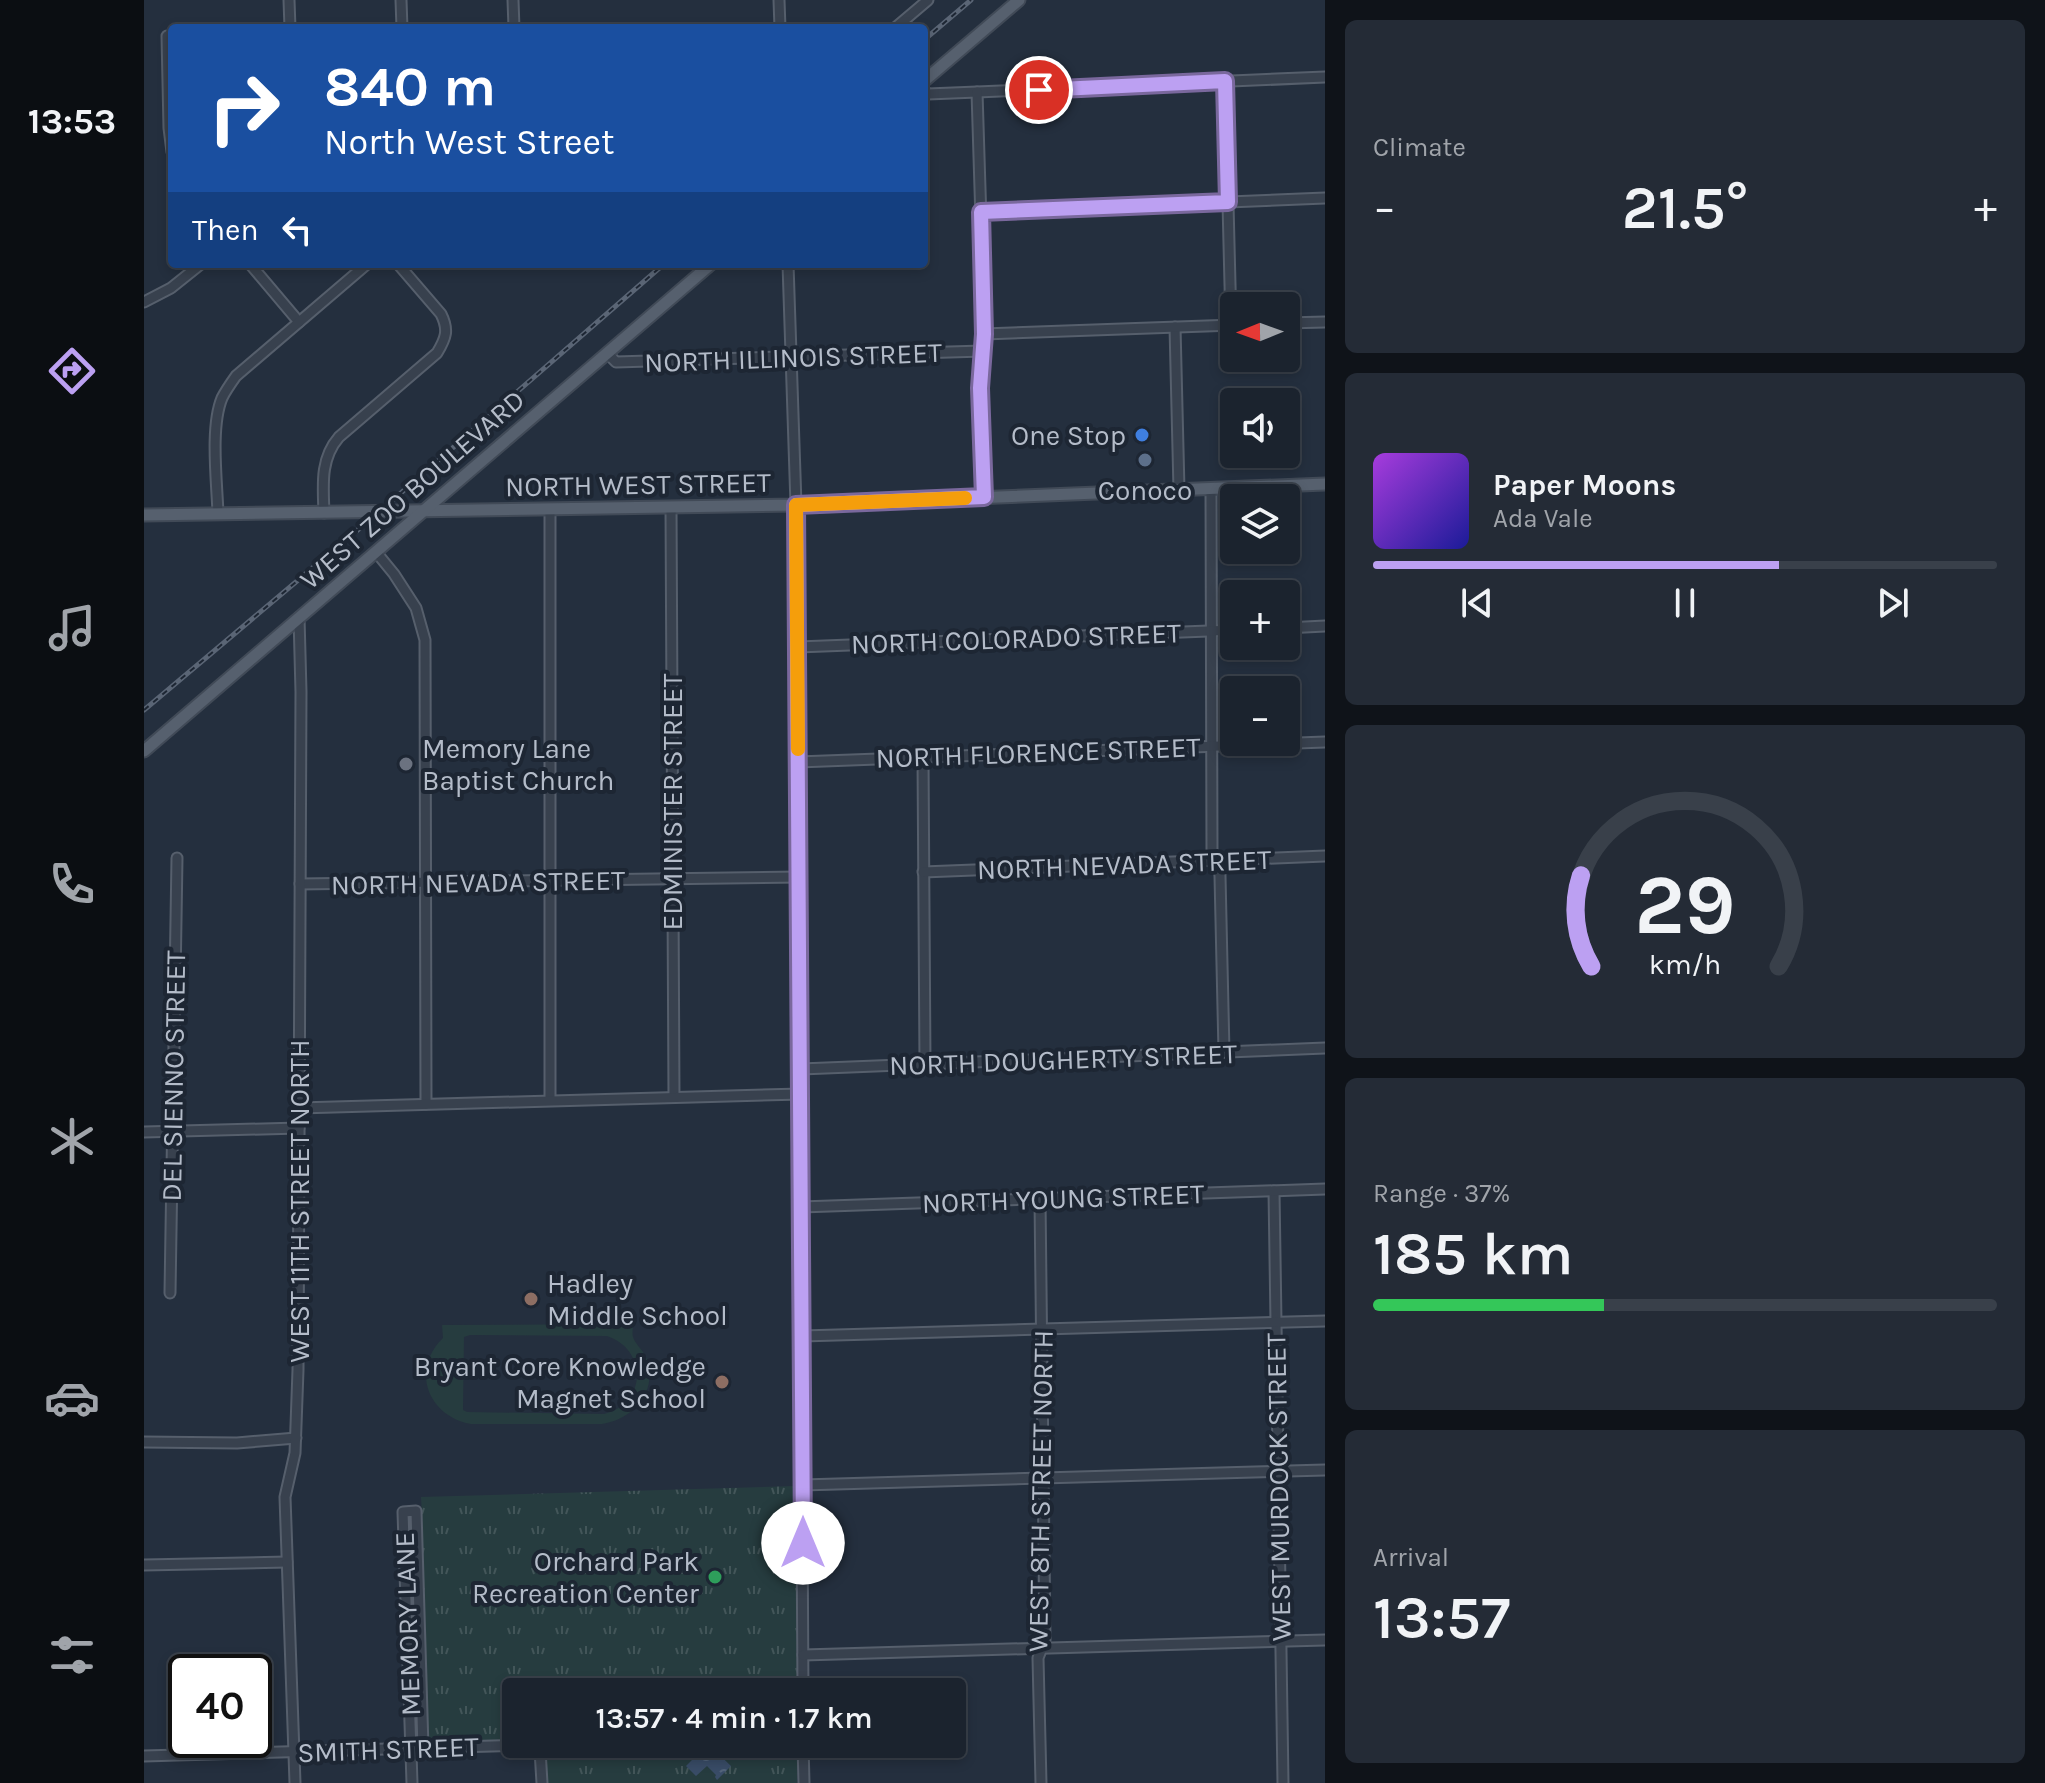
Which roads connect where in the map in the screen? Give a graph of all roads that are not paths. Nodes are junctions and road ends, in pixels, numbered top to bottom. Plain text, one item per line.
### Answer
1 (289, 0) edge
2 (401, 0) edge
3 (513, 0) edge
4 (779, 0) edge
5 (928, 0) edge
6 (1019, 0) edge
7 (290, 24) edge
8 (402, 24) edge
9 (514, 24) edge
10 (780, 24) edge
11 (900, 24) edge
12 (167, 36) dead end
13 (1325, 77) edge
14 (928, 78) edge
15 (1225, 81) junction
16 (168, 82) edge
17 (977, 92) junction
18 (928, 94) edge
19 (1325, 198) edge
20 (1228, 202) junction
21 (981, 212) junction
22 (196, 268) edge
23 (253, 268) edge
24 (362, 268) edge
25 (401, 268) edge
26 (706, 268) edge
27 (788, 268) edge
28 (1231, 292) edge
29 (144, 302) edge
30 (299, 322) junction
31 (1325, 322) edge
32 (1300, 323) edge
33 (1220, 325) edge
34 (1175, 327) junction
35 (984, 334) junction
36 (983, 351) junction
37 (607, 353) junction
38 (792, 358) junction
39 (1325, 484) edge
40 (1211, 489) junction
41 (1179, 490) junction
42 (984, 497) junction
43 (796, 505) junction
44 (671, 507) junction
45 (550, 509) junction
46 (423, 511) junction
47 (324, 513) junction
48 (218, 514) junction
49 (144, 515) edge
50 (376, 552) junction
51 (299, 617) junction
52 (1325, 626) edge
53 (1300, 627) edge
54 (1211, 631) junction
55 (1220, 631) edge
56 (798, 647) junction
57 (1325, 742) edge
58 (1211, 745) junction
59 (144, 751) edge
60 (923, 757) junction
61 (798, 762) junction
62 (1325, 856) edge
63 (177, 858) dead end
64 (1215, 860) junction
65 (923, 872) junction
66 (799, 877) junction
67 (672, 879) junction
68 (550, 881) junction
69 (426, 883) junction
70 (300, 884) junction
71 (1325, 1048) edge
72 (1224, 1052) junction
73 (925, 1064) junction
74 (801, 1069) junction
75 (801, 1094) junction
76 (674, 1097) junction
77 (550, 1100) junction
78 (426, 1104) junction
79 (299, 1108) junction
80 (299, 1128) junction
81 (173, 1131) junction
82 (144, 1132) edge
83 (1325, 1189) edge
84 (1274, 1191) junction
85 (1040, 1199) junction
86 (801, 1207) junction
87 (170, 1293) dead end
88 (1325, 1321) edge
89 (1275, 1322) junction
90 (1042, 1329) junction
91 (802, 1336) junction
92 (296, 1438) junction
93 (144, 1442) edge
94 (1325, 1470) edge
95 (1278, 1471) junction
96 (1043, 1478) junction
97 (802, 1485) junction
98 (287, 1562) junction
99 (144, 1565) edge
100 (1325, 1640) edge
101 (1281, 1641) junction
102 (1041, 1648) junction
103 (803, 1655) junction
104 (803, 1678) edge
105 (410, 1748) junction
106 (423, 1748) junction
107 (293, 1752) junction
108 (144, 1756) edge
109 (803, 1758) edge
110 (295, 1783) edge
111 (412, 1783) edge
112 (542, 1783) edge
113 (804, 1783) edge
114 (1041, 1783) edge
115 (1283, 1783) edge

1 - 7 street
2 - 8 street
3 - 9 street
4 - 10 street
5 - 11 street
6 - 14 main road
12 - 16 street
13 - 15 street
15 - 17 street
15 - 20 street
17 - 18 street
17 - 21 street
19 - 20 street
20 - 21 street
20 - 28 street
21 - 35 street
22 - 29 street
23 - 30 street
24 - 30 street
25 - 47 street
26 - 37 main road, WEST ZOO BOULEVARD
27 - 38 street
30 - 48 street
31 - 32 street
33 - 34 street
34 - 35 street
34 - 41 street
35 - 36 street
36 - 38 street, NORTH ILLINOIS STREET
36 - 42 street
37 - 38 street, NORTH ILLINOIS STREET
37 - 46 main road, WEST ZOO BOULEVARD
38 - 43 street
39 - 40 main road, NORTH WEST STREET
40 - 41 main road, NORTH WEST STREET
40 - 54 street
41 - 42 main road, NORTH WEST STREET
42 - 43 main road, NORTH WEST STREET
43 - 44 main road, NORTH WEST STREET
43 - 56 street
44 - 45 main road, NORTH WEST STREET
44 - 67 street, EDMINISTER STREET
45 - 46 main road, NORTH WEST STREET
45 - 68 street
46 - 47 main road, NORTH WEST STREET
46 - 50 main road, WEST ZOO BOULEVARD
47 - 48 main road, NORTH WEST STREET
48 - 49 main road, NORTH WEST STREET
50 - 51 main road, WEST ZOO BOULEVARD
50 - 69 street
51 - 59 main road, WEST ZOO BOULEVARD
51 - 70 street, WEST 11TH STREET NORTH
52 - 53 street
54 - 55 street, NORTH COLORADO STREET
54 - 56 street, NORTH COLORADO STREET
54 - 58 street
56 - 61 street
57 - 58 street, NORTH FLORENCE STREET
58 - 60 street, NORTH FLORENCE STREET
58 - 64 street
60 - 61 street, NORTH FLORENCE STREET
60 - 65 street
61 - 66 street
62 - 64 street, NORTH NEVADA STREET
63 - 81 street, DEL SIENNO STREET
64 - 65 street, NORTH NEVADA STREET
64 - 72 street
65 - 73 street
66 - 67 street, NORTH NEVADA STREET
66 - 74 street
67 - 68 street, NORTH NEVADA STREET
67 - 76 street, EDMINISTER STREET
68 - 69 street, NORTH NEVADA STREET
68 - 77 street
69 - 70 street, NORTH NEVADA STREET
69 - 78 street
70 - 79 street, WEST 11TH STREET NORTH
71 - 72 street, NORTH DOUGHERTY STREET
72 - 73 street, NORTH DOUGHERTY STREET
73 - 74 street, NORTH DOUGHERTY STREET
74 - 75 street
75 - 76 street
75 - 86 street
76 - 77 street
77 - 78 street
78 - 79 street
79 - 80 street, WEST 11TH STREET NORTH
80 - 81 street
80 - 92 street, WEST 11TH STREET NORTH
81 - 82 street
81 - 87 street, DEL SIENNO STREET
83 - 84 street, NORTH YOUNG STREET
84 - 85 street, NORTH YOUNG STREET
84 - 89 street, WEST MURDOCK STREET
85 - 86 street, NORTH YOUNG STREET
85 - 90 street, WEST 8TH STREET NORTH
86 - 91 street
88 - 89 street
89 - 90 street
89 - 95 street, WEST MURDOCK STREET
90 - 91 street
90 - 96 street, WEST 8TH STREET NORTH
91 - 97 street
92 - 93 street
92 - 98 street, WEST 11TH STREET NORTH
94 - 95 street
95 - 96 street
95 - 101 street, WEST MURDOCK STREET
96 - 97 street
96 - 102 street, WEST 8TH STREET NORTH
97 - 103 street
98 - 99 street
98 - 107 street, WEST 11TH STREET NORTH
100 - 101 street
101 - 102 street
101 - 115 street, WEST MURDOCK STREET
102 - 103 street
102 - 114 street, WEST 8TH STREET NORTH
103 - 104 street
105 - 106 street, SMITH STREET
105 - 106 street, MEMORY LANE
105 - 107 street, SMITH STREET
105 - 111 street, MEMORY LANE
106 - 112 street, SMITH STREET
107 - 108 street, SMITH STREET
107 - 110 street, WEST 11TH STREET NORTH
109 - 113 street

